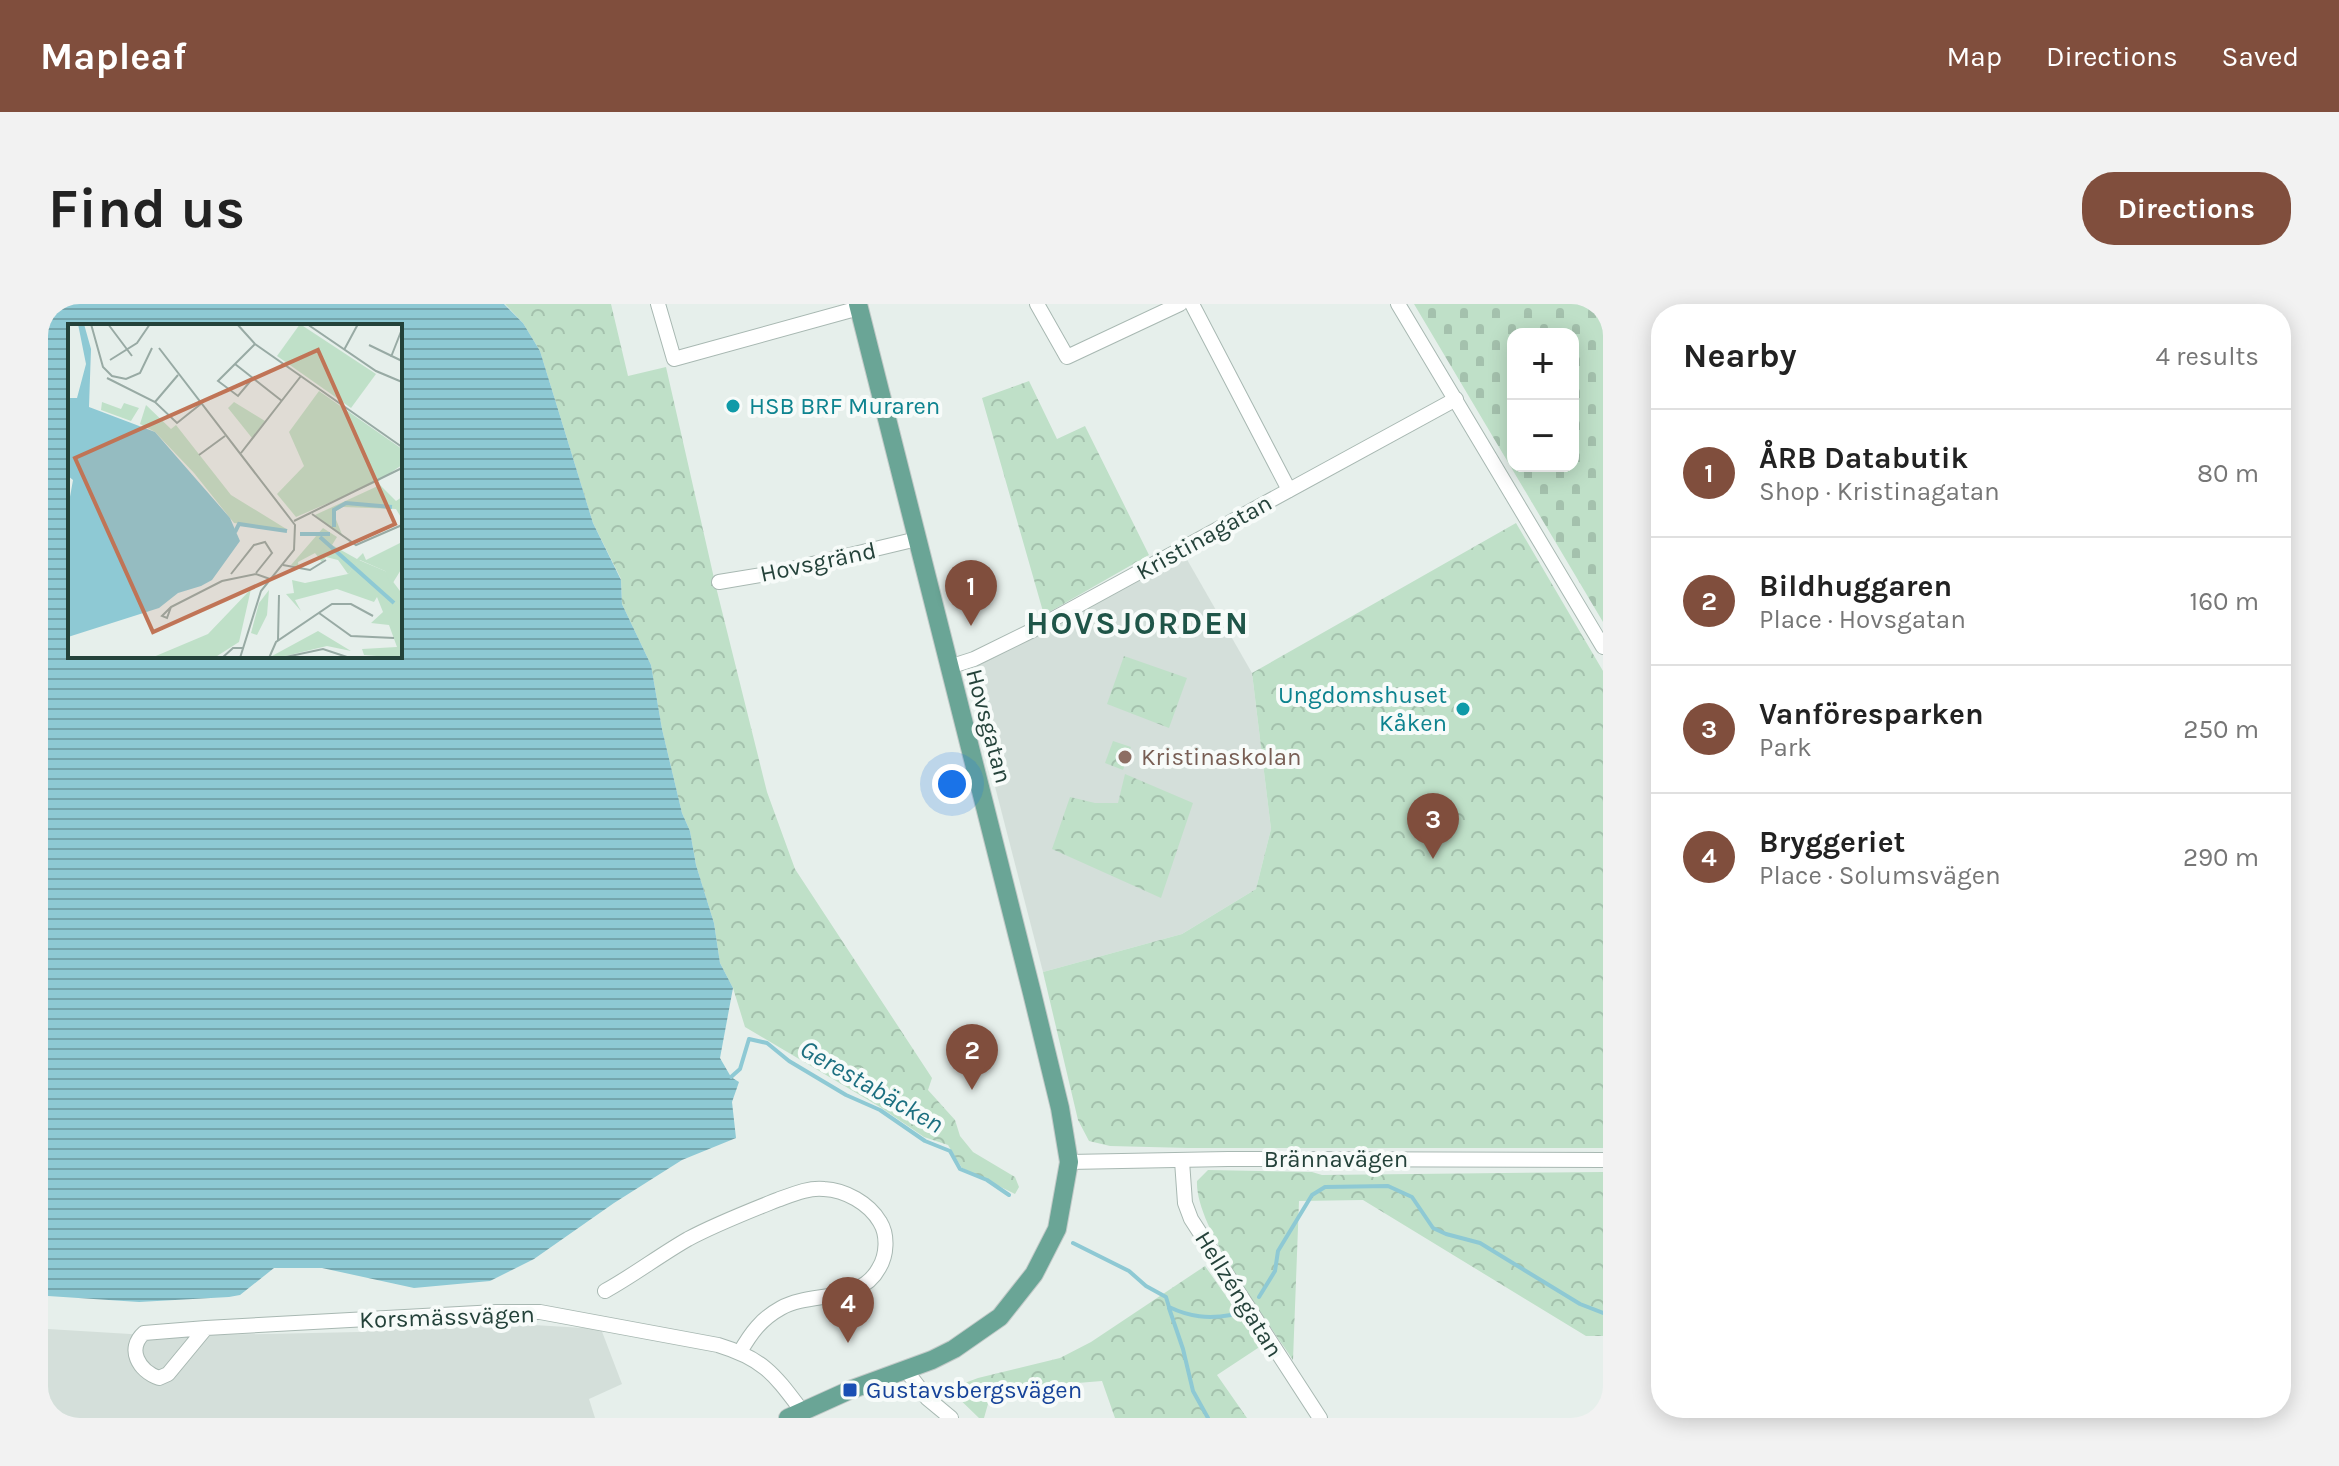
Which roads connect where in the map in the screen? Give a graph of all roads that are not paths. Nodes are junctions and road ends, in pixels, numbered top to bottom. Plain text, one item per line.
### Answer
1 (658, 304) edge
2 (1037, 304) edge
3 (1180, 304) edge
4 (1192, 304) edge
5 (1398, 304) edge
6 (858, 306) edge
7 (1456, 399) junction
8 (1289, 490) junction
9 (917, 539) junction
10 (719, 582) dead end
11 (1603, 647) edge
12 (949, 667) junction
13 (1603, 1160) edge
14 (1182, 1161) junction
15 (1069, 1162) junction
16 (605, 1291) dead end
17 (206, 1328) junction
18 (740, 1352) junction
19 (905, 1369) junction
20 (795, 1414) edge
21 (951, 1418) edge
22 (1320, 1418) edge

1 - 6 street
2 - 3 street
4 - 8 street
5 - 7 street
6 - 9 main road, Hovsgatan
7 - 8 street, Kristinagatan
7 - 11 street
8 - 12 street, Kristinagatan
9 - 10 street, Hovsgränd
9 - 12 main road, Hovsgatan
12 - 15 main road, Hovsgatan
13 - 14 street, Brännavägen
14 - 15 street, Brännavägen
14 - 22 street, Hellzéngatan
15 - 19 main road
16 - 18 street
17 - 17 street, Korsmässvägen
17 - 18 street, Korsmässvägen
18 - 20 street, Korsmässvägen
19 - 20 main road
19 - 21 street

